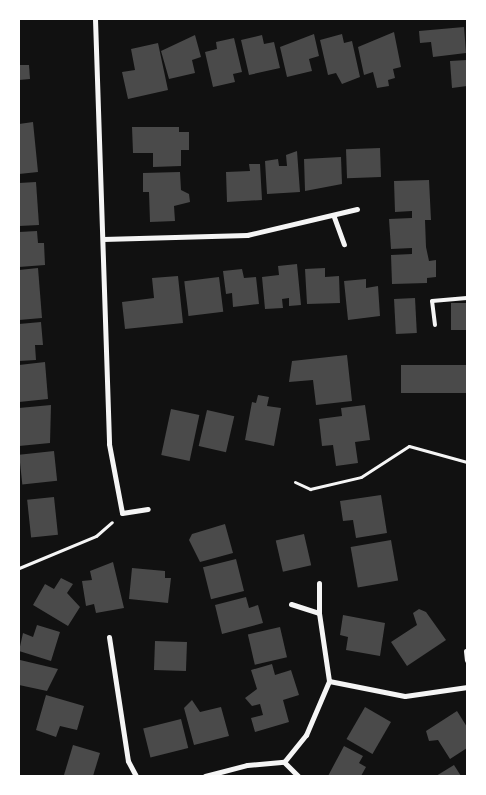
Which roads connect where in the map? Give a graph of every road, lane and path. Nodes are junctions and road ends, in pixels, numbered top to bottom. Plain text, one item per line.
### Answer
1 (95, 19) edge
2 (357, 209) dead end
3 (334, 217) junction
4 (103, 239) junction
5 (344, 244) dead end
6 (467, 298) edge
7 (435, 325) dead end
8 (467, 462) edge
9 (295, 482) dead end
10 (148, 510) dead end
11 (122, 513) junction
12 (19, 568) edge
13 (319, 583) dead end
14 (291, 604) dead end
15 (319, 613) junction
16 (109, 638) dead end
17 (466, 651) dead end
18 (467, 660) edge
19 (329, 681) junction
20 (467, 687) edge
21 (284, 762) junction
22 (136, 776) edge
23 (205, 776) edge
24 (298, 776) edge

1 - 4 street
2 - 3 street
3 - 4 street
3 - 5 street
4 - 11 street
6 - 7 lane
8 - 9 path
10 - 11 street
11 - 12 path
13 - 15 street
14 - 15 street
15 - 19 street
16 - 22 street
17 - 18 street
19 - 20 street
19 - 21 street
21 - 23 street
21 - 24 street

